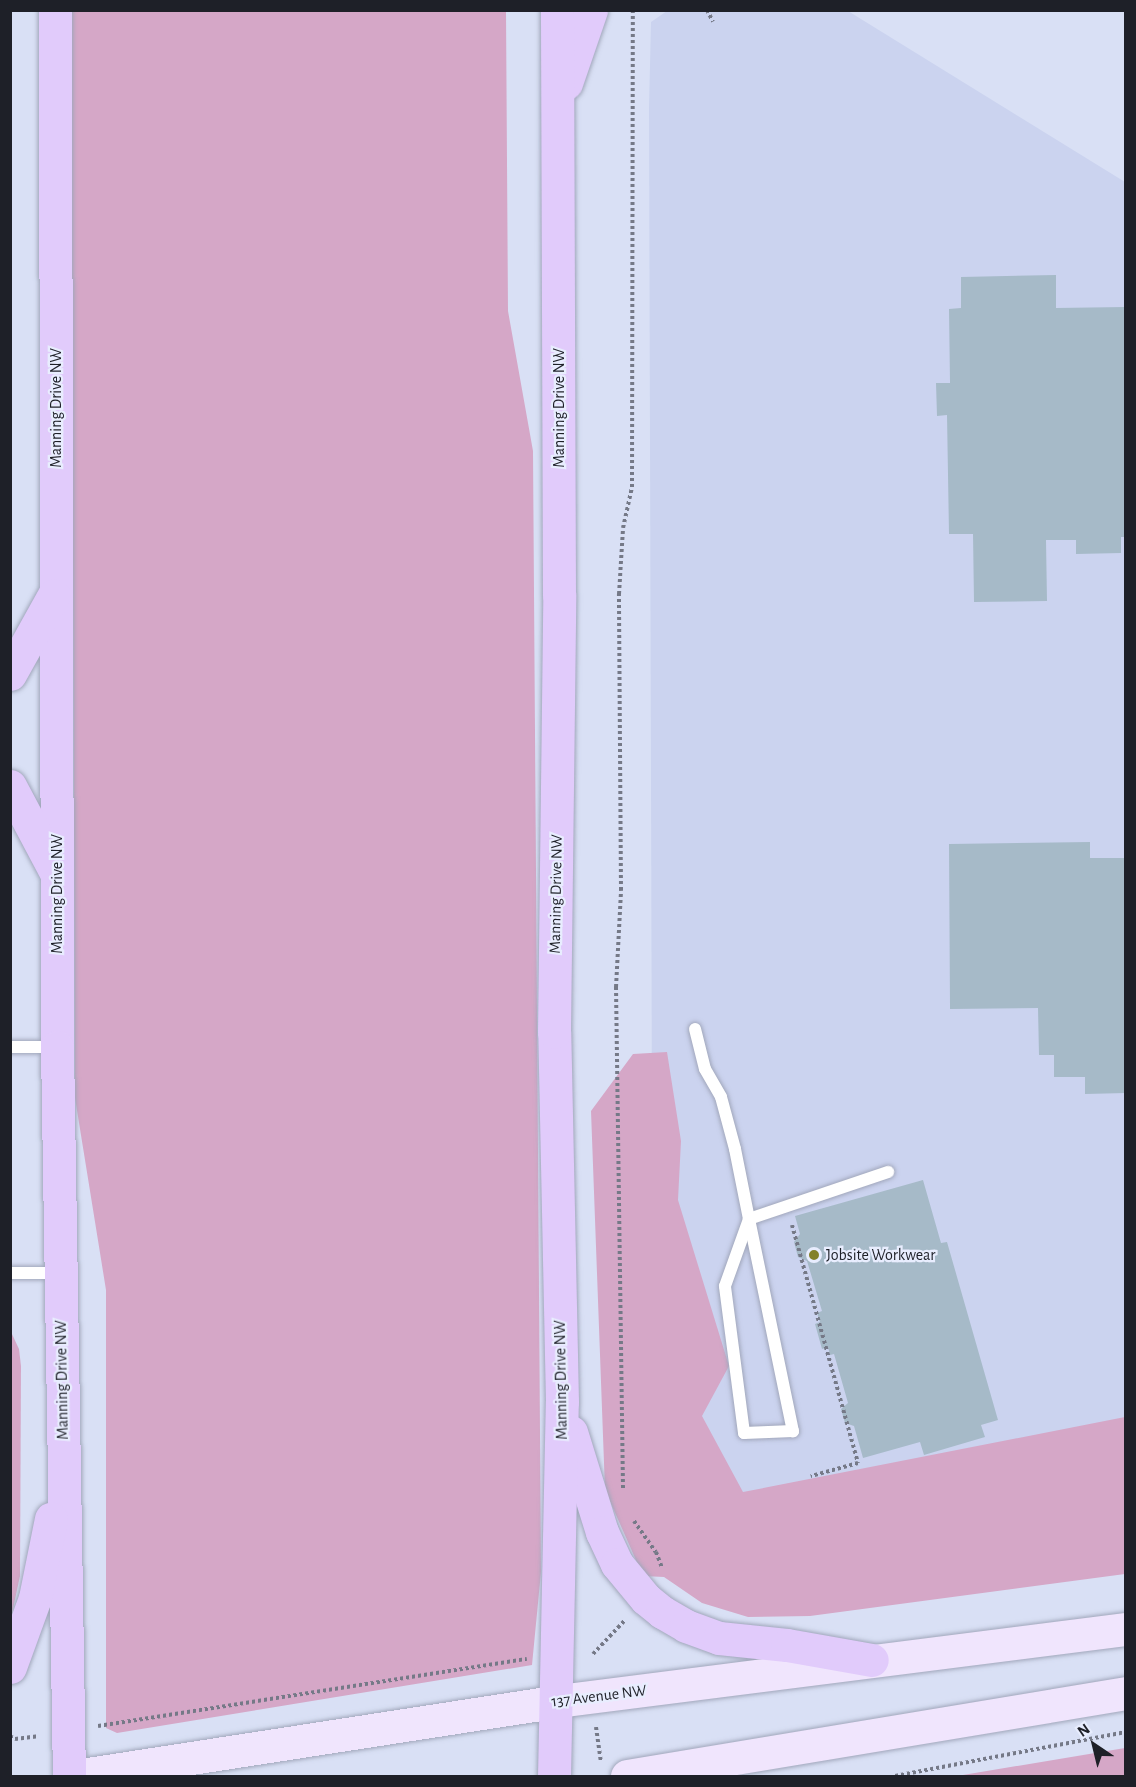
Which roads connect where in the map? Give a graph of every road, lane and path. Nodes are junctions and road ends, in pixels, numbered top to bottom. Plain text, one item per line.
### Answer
1 (55, 10) edge
2 (557, 10) edge
3 (591, 10) edge
4 (633, 10) edge
5 (707, 10) edge
6 (713, 22) dead end
7 (557, 108) junction
8 (56, 591) junction
9 (10, 674) edge
10 (10, 786) edge
11 (57, 876) junction
12 (695, 1029) dead end
13 (10, 1047) edge
14 (57, 1047) junction
15 (888, 1172) dead end
16 (748, 1219) junction
17 (791, 1221) dead end
18 (10, 1274) edge
19 (60, 1274) junction
20 (562, 1402) junction
21 (63, 1461) junction
22 (811, 1476) dead end
23 (625, 1495) dead end
24 (631, 1515) dead end
25 (663, 1574) dead end
26 (629, 1616) dead end
27 (1125, 1629) edge
28 (593, 1654) dead end
29 (528, 1659) dead end
30 (872, 1660) junction
31 (10, 1667) edge
32 (1125, 1693) edge
33 (558, 1701) junction
34 (111, 1724) dead end
35 (1125, 1732) edge
36 (10, 1736) edge
37 (36, 1736) dead end
38 (69, 1776) edge
39 (75, 1776) edge
40 (554, 1776) edge
41 (627, 1776) edge
42 (895, 1776) edge

1 - 8 main road, Manning Drive NW
2 - 7 main road, Manning Drive NW
3 - 7 main road
4 - 23 path
5 - 6 path
7 - 20 main road, Manning Drive NW
8 - 9 main road
8 - 11 main road, Manning Drive NW
10 - 11 main road
11 - 14 main road, Manning Drive NW
12 - 16 lane
13 - 14 lane
14 - 19 main road, Manning Drive NW
15 - 16 lane
16 - 16 lane
17 - 22 path
18 - 19 lane
19 - 21 main road, Manning Drive NW
20 - 30 main road
20 - 33 main road, Manning Drive NW
21 - 31 main road
21 - 38 main road, Manning Drive NW
24 - 25 path
26 - 28 path
27 - 30 main road, 137 Avenue NW
29 - 34 path
30 - 33 main road, 137 Avenue NW
32 - 41 main road
33 - 39 main road, 137 Avenue NW
33 - 40 main road, Manning Drive NW
35 - 42 path
36 - 37 path

